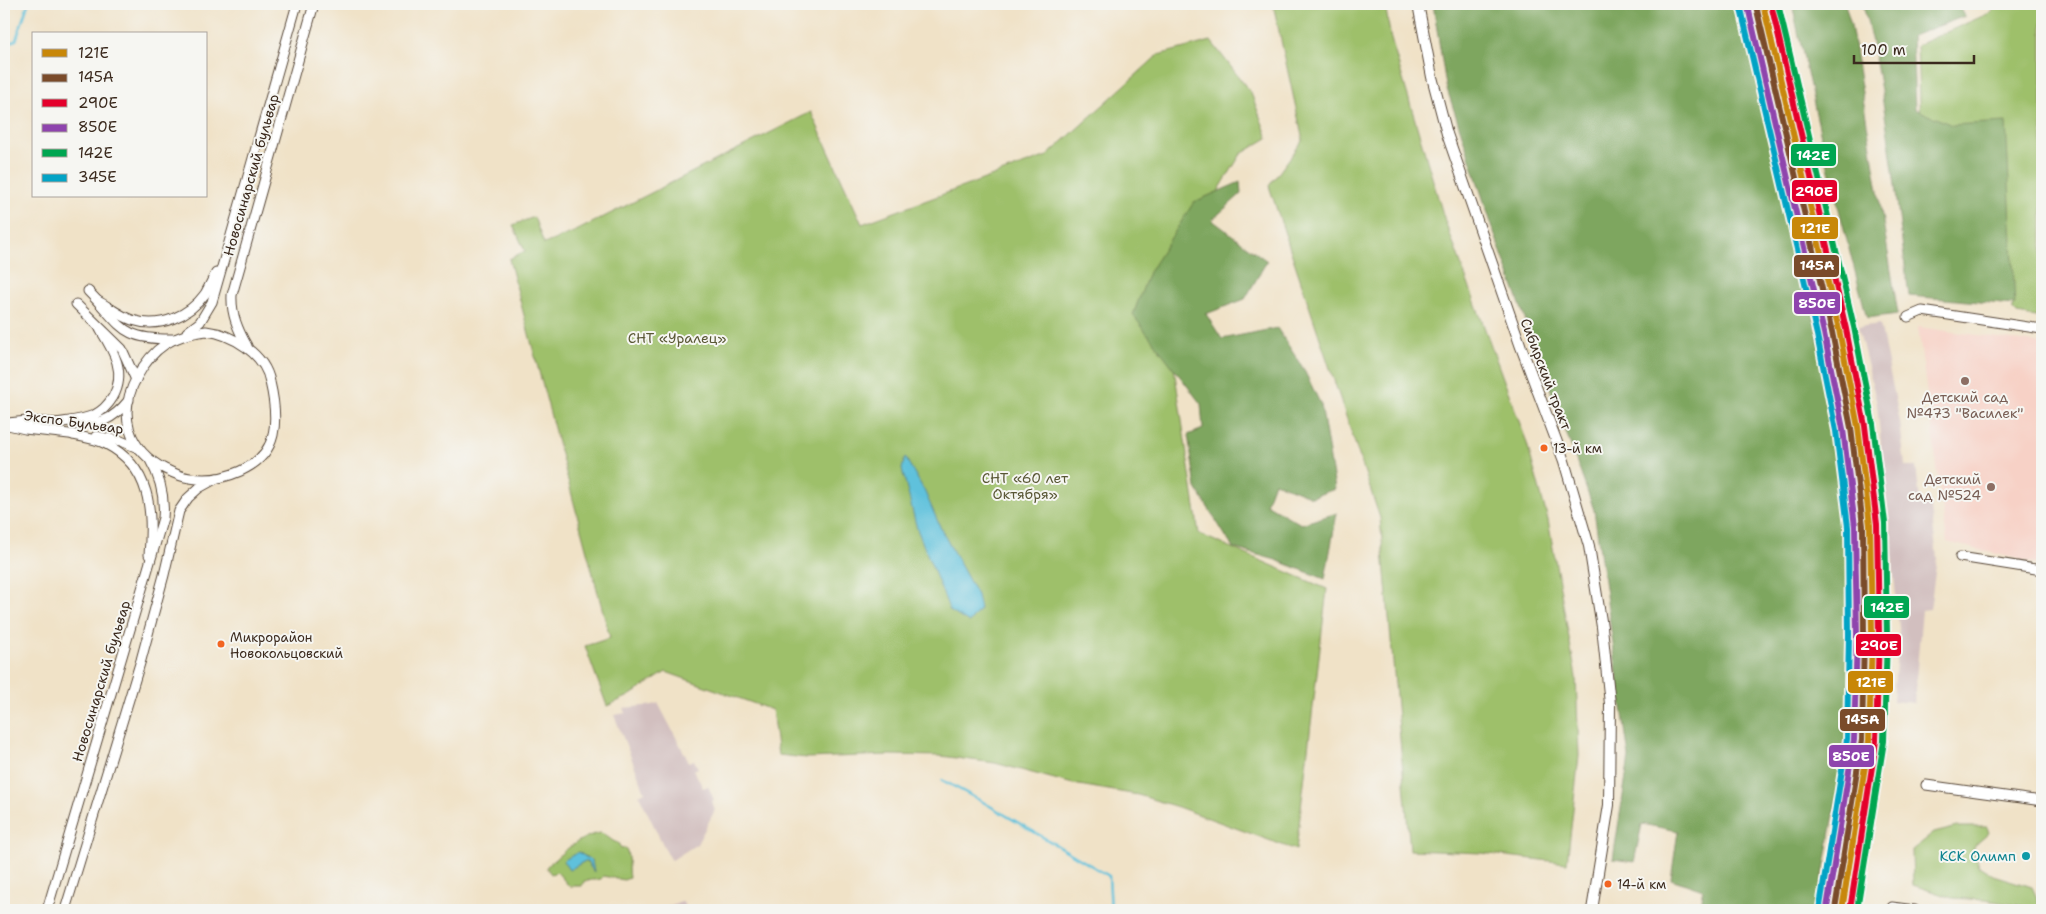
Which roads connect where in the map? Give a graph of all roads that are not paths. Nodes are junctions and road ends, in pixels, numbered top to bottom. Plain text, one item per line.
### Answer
1 (296, 4) edge
2 (314, 4) edge
3 (1418, 4) edge
4 (223, 262) junction
5 (88, 291) dead end
6 (98, 301) junction
7 (76, 304) dead end
8 (1908, 317) dead end
9 (100, 329) junction
10 (2042, 329) edge
11 (179, 337) junction
12 (251, 352) junction
13 (136, 380) junction
14 (129, 400) junction
15 (56, 423) junction
16 (4, 424) edge
17 (73, 435) junction
18 (140, 449) junction
19 (150, 460) junction
20 (217, 478) junction
21 (1960, 557) dead end
22 (2042, 570) edge
23 (147, 573) junction
24 (1926, 785) dead end
25 (2042, 801) edge
26 (1892, 907) dead end
27 (47, 910) edge
28 (65, 910) edge
29 (1592, 910) edge
30 (1915, 910) edge

1 - 4 street, Новосинарский бульвар
2 - 12 street, Новосинарский бульвар
3 - 29 main road, Сибирский тракт
4 - 6 street
4 - 11 street, Новосинарский бульвар
5 - 6 street
6 - 11 street
7 - 9 street
8 - 10 street
9 - 13 street
9 - 15 street
11 - 12 street, Экспо Бульвар
11 - 13 street, Экспо Бульвар
12 - 20 street, Экспо Бульвар
13 - 14 street, Экспо Бульвар
14 - 15 street, Экспо Бульвар
14 - 18 street, Экспо Бульвар
15 - 16 street, Экспо Бульвар
16 - 17 street, Экспо Бульвар
17 - 18 street, Экспо Бульвар
17 - 23 street
18 - 19 street, Экспо Бульвар
19 - 20 street, Экспо Бульвар
19 - 23 street, Новосинарский бульвар
20 - 28 street
21 - 22 street
23 - 27 street, Новосинарский бульвар
24 - 25 street
26 - 30 street

